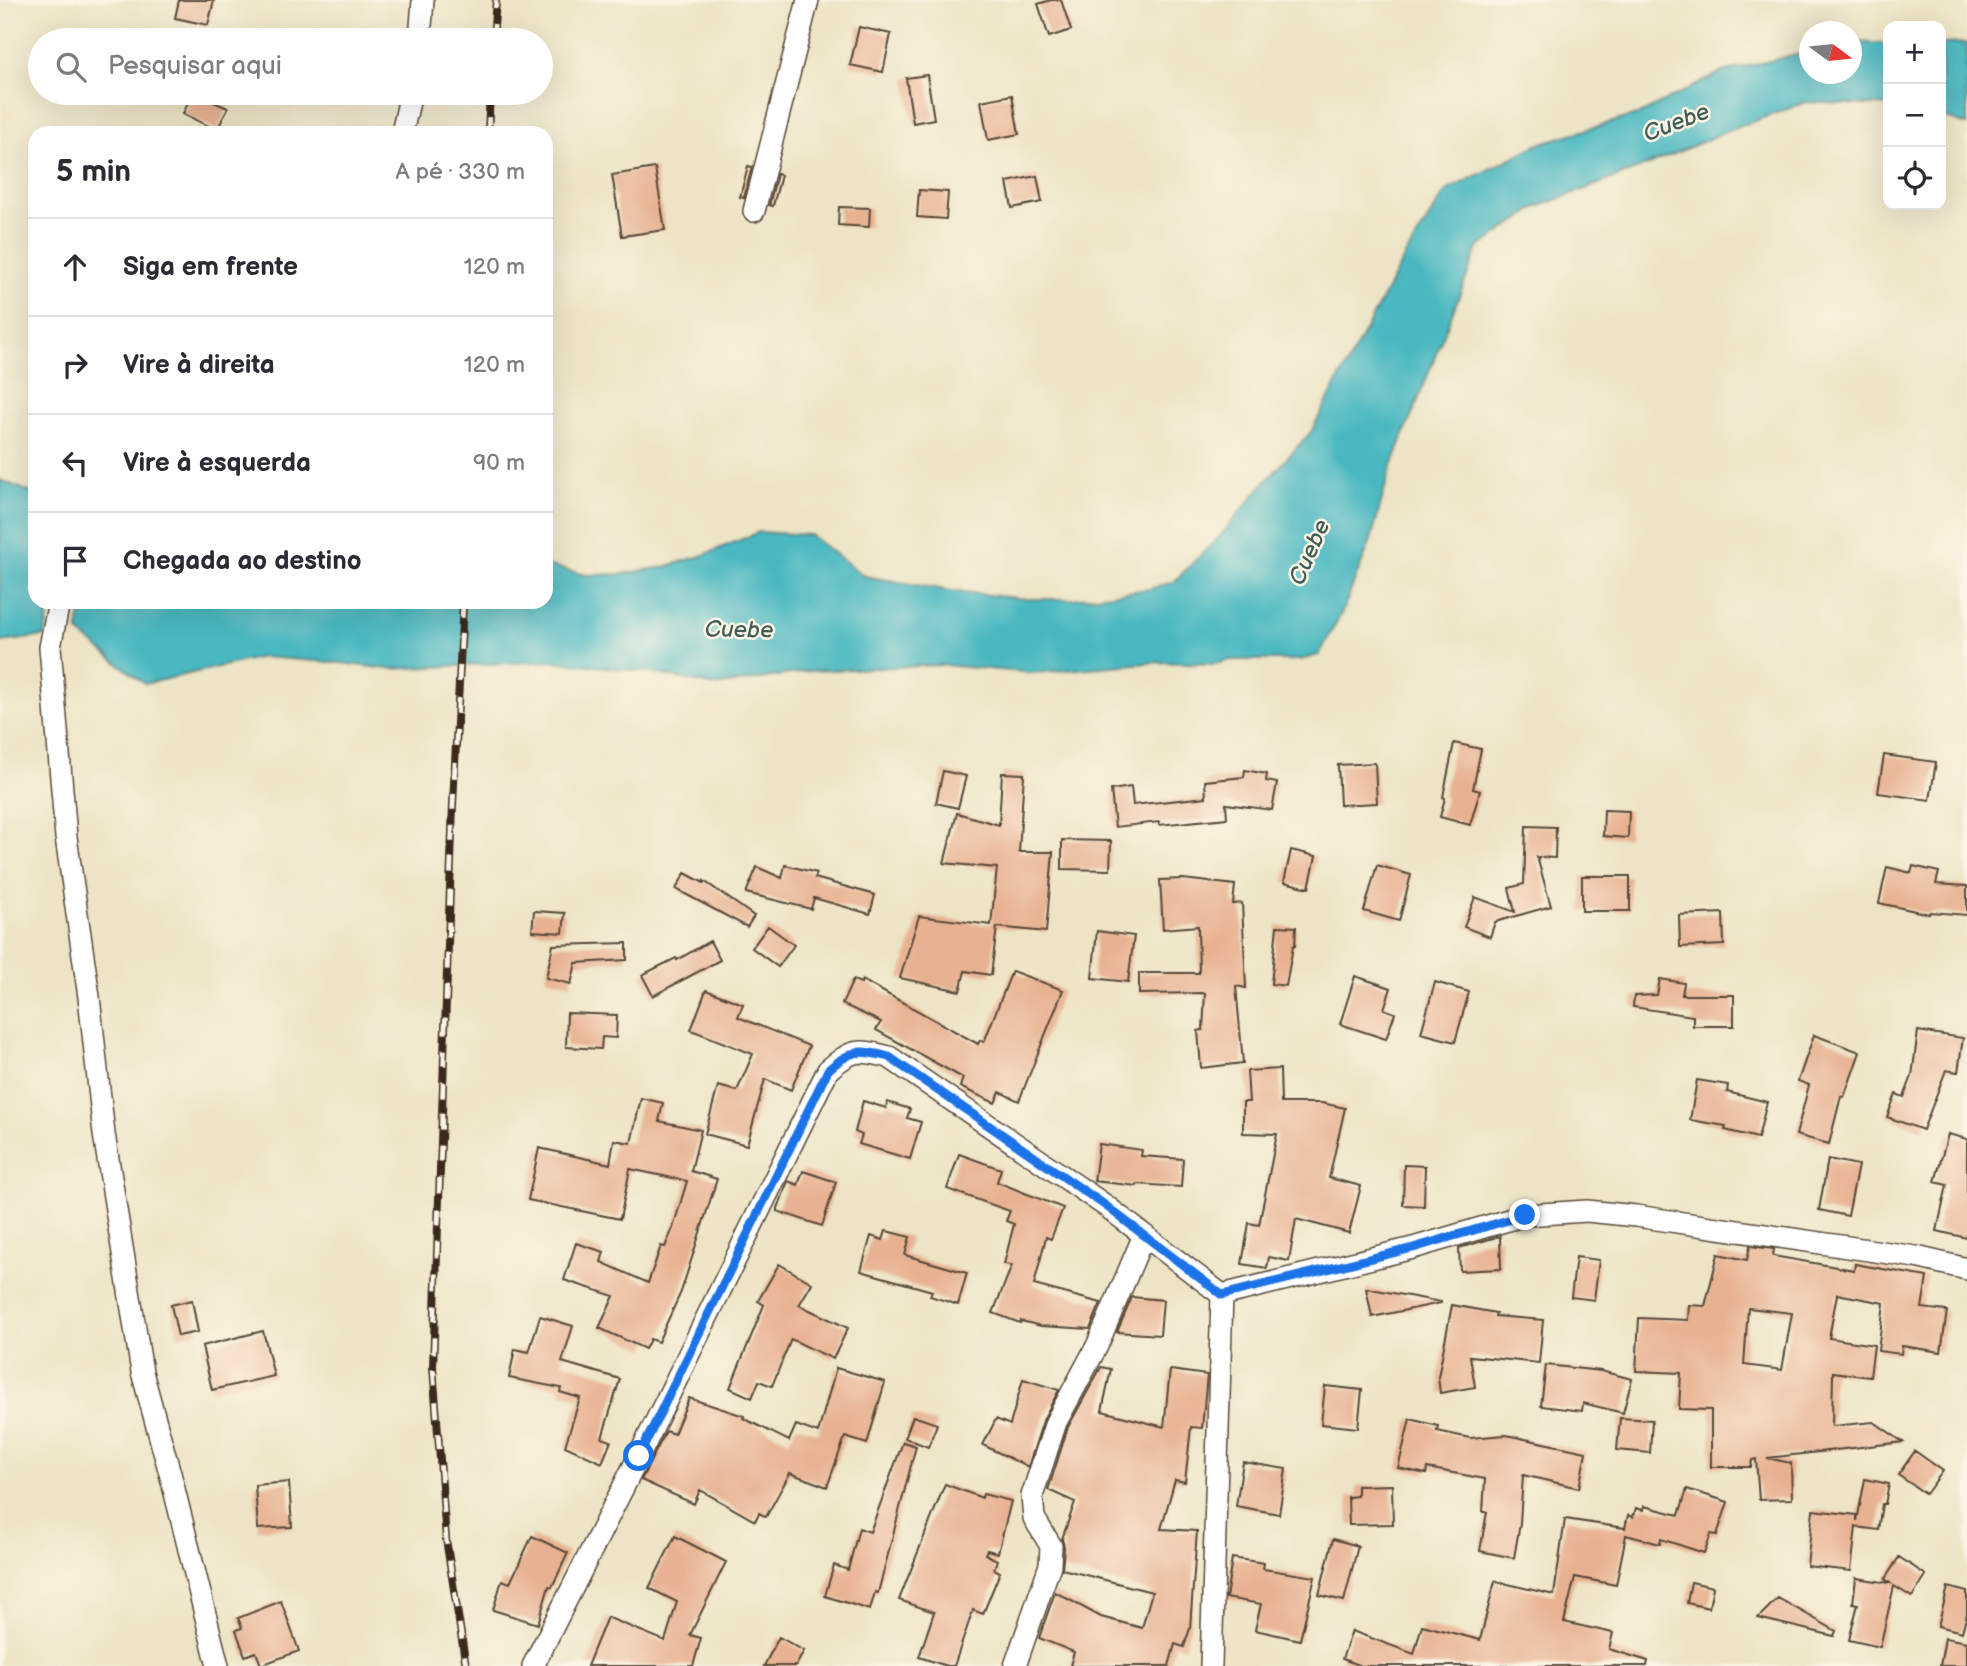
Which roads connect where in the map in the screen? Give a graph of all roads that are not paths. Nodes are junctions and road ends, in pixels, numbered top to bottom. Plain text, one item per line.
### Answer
1 (423, 0) edge
2 (808, 0) edge
3 (421, 28) edge
4 (408, 105) edge
5 (404, 126) edge
6 (754, 211) dead end
7 (58, 609) edge
8 (1144, 1235) junction
9 (1967, 1269) edge
10 (1222, 1295) junction
11 (218, 1666) edge
12 (533, 1666) edge
13 (1015, 1666) edge
14 (1210, 1666) edge

1 - 3 street
2 - 6 street
4 - 5 street
7 - 11 street
8 - 10 street
8 - 12 street
8 - 13 street
9 - 10 street
10 - 14 street

